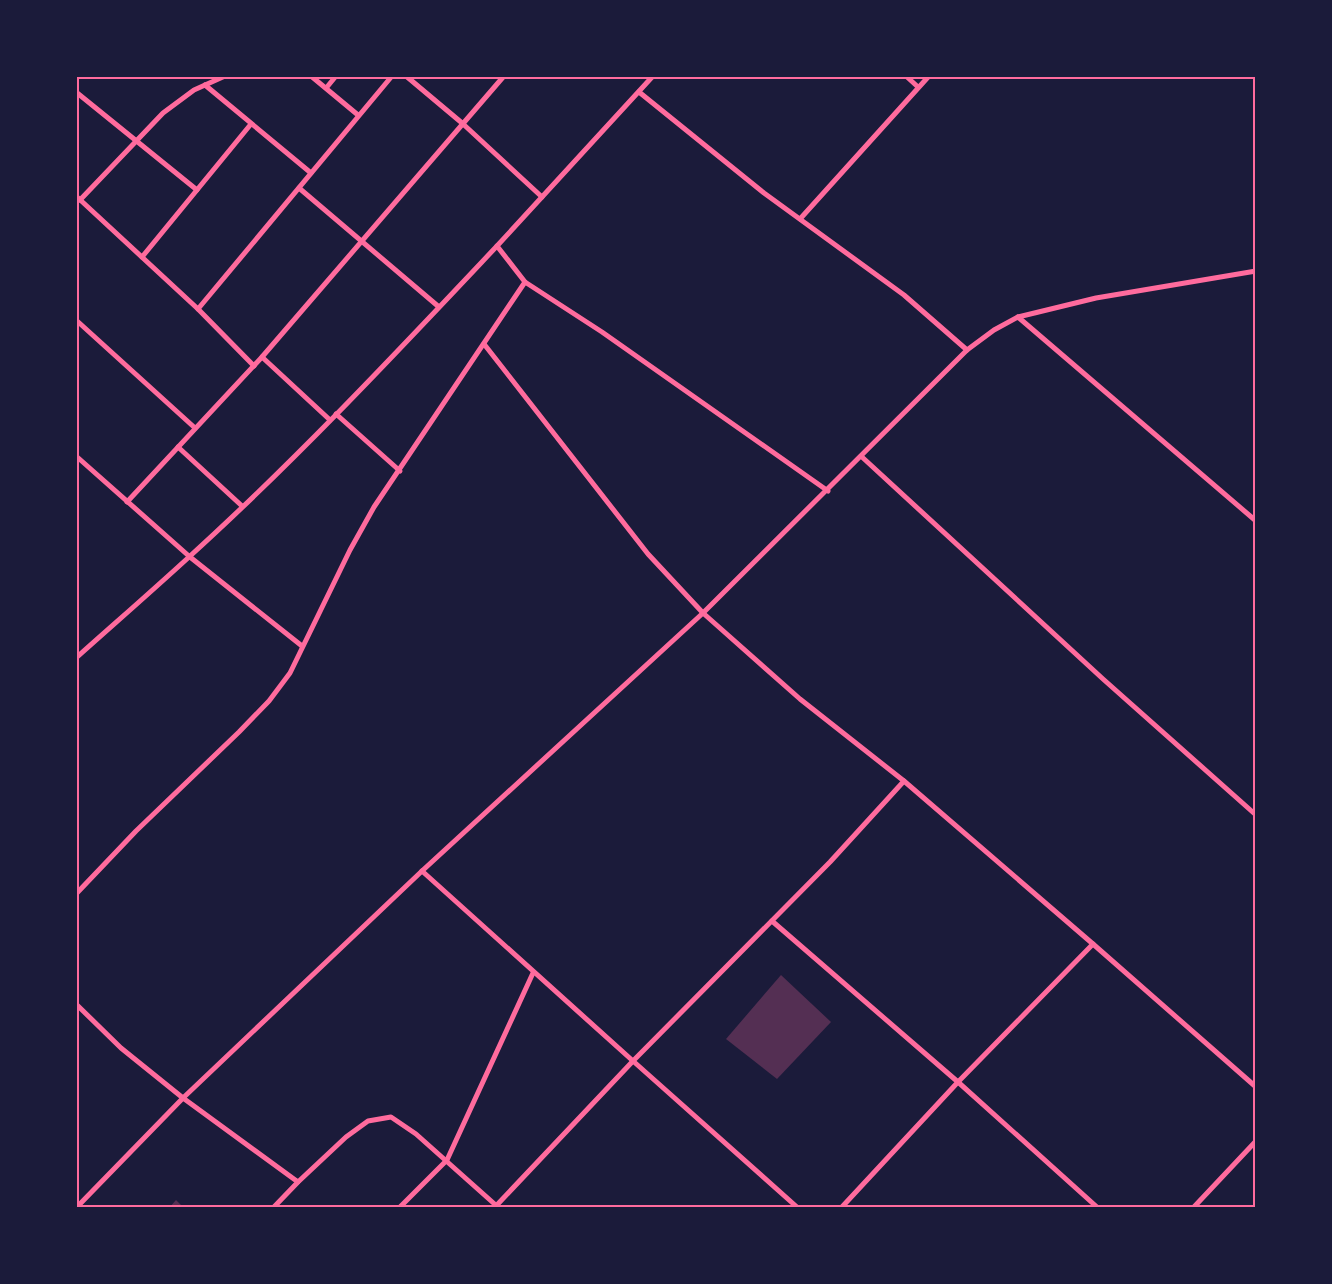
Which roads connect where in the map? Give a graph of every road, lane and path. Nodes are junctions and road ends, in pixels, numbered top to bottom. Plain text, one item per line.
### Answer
1 (224, 76) edge
2 (311, 76) edge
3 (336, 76) edge
4 (392, 76) edge
5 (406, 76) edge
6 (653, 76) edge
7 (906, 76) edge
8 (929, 76) edge
9 (502, 77) edge
10 (205, 84) junction
11 (327, 87) junction
12 (918, 87) junction
13 (76, 92) edge
14 (639, 92) junction
15 (358, 115) junction
16 (462, 123) junction
17 (251, 124) junction
18 (136, 138) junction
19 (311, 173) junction
20 (299, 188) junction
21 (197, 190) junction
22 (542, 197) junction
23 (78, 198) edge
24 (800, 219) junction
25 (362, 241) junction
26 (497, 246) junction
27 (142, 257) junction
28 (1256, 272) edge
29 (525, 282) junction
30 (439, 307) junction
31 (198, 309) junction
32 (1018, 317) junction
33 (76, 320) edge
34 (484, 344) junction
35 (967, 350) junction
36 (262, 357) junction
37 (254, 366) junction
38 (336, 414) junction
39 (330, 420) junction
40 (194, 428) junction
41 (178, 447) junction
42 (76, 456) edge
43 (862, 457) junction
44 (400, 471) junction
45 (828, 491) junction
46 (128, 502) junction
47 (242, 506) junction
48 (1256, 521) edge
49 (190, 557) junction
50 (703, 613) junction
51 (302, 646) junction
52 (76, 658) edge
53 (904, 781) junction
54 (1256, 815) edge
55 (422, 871) junction
56 (76, 894) edge
57 (772, 921) junction
58 (1093, 944) junction
59 (533, 973) junction
60 (76, 1004) edge
61 (634, 1061) junction
62 (958, 1082) junction
63 (1256, 1087) edge
64 (183, 1098) junction
65 (1256, 1141) edge
66 (447, 1160) junction
67 (298, 1182) junction
68 (497, 1207) edge
69 (76, 1208) edge
70 (273, 1208) edge
71 (399, 1208) edge
72 (798, 1208) edge
73 (841, 1208) edge
74 (1098, 1208) edge
75 (1193, 1208) edge

1 - 10 street
2 - 11 street
3 - 11 street
4 - 15 street
5 - 16 street
6 - 14 street
7 - 12 street
8 - 12 street
9 - 16 street
10 - 17 street
10 - 18 street
11 - 15 street
12 - 24 street
13 - 18 street
14 - 22 street
14 - 24 street
15 - 19 street
16 - 22 street
16 - 25 street
17 - 19 street
17 - 21 street
18 - 21 street
18 - 23 street
19 - 20 street
20 - 25 street
20 - 31 street
21 - 27 street
22 - 26 street
23 - 27 street
24 - 35 street
25 - 30 street
25 - 36 street
26 - 29 street
26 - 30 street
27 - 31 street
28 - 32 street
29 - 34 street
29 - 45 street
30 - 38 street
31 - 37 street
32 - 35 street
32 - 48 street
33 - 40 street
34 - 44 street
34 - 50 street
35 - 43 street
36 - 37 street
36 - 39 street
37 - 40 street
38 - 39 street
38 - 44 street
39 - 47 street
40 - 41 street
41 - 46 street
41 - 47 street
42 - 46 street
43 - 45 street
43 - 54 street
44 - 51 street
45 - 50 street
46 - 49 street
47 - 49 street
49 - 51 street
49 - 52 street
50 - 53 street
50 - 55 street
51 - 56 street
53 - 57 street
53 - 58 street
55 - 59 street
55 - 64 street
57 - 61 street
57 - 62 street
58 - 62 street
58 - 63 street
59 - 61 street
59 - 66 street
60 - 64 street
61 - 68 street
61 - 72 street
62 - 73 street
62 - 74 street
64 - 67 street
64 - 69 street
65 - 75 street
66 - 67 street
66 - 68 street
66 - 71 street
67 - 70 street

